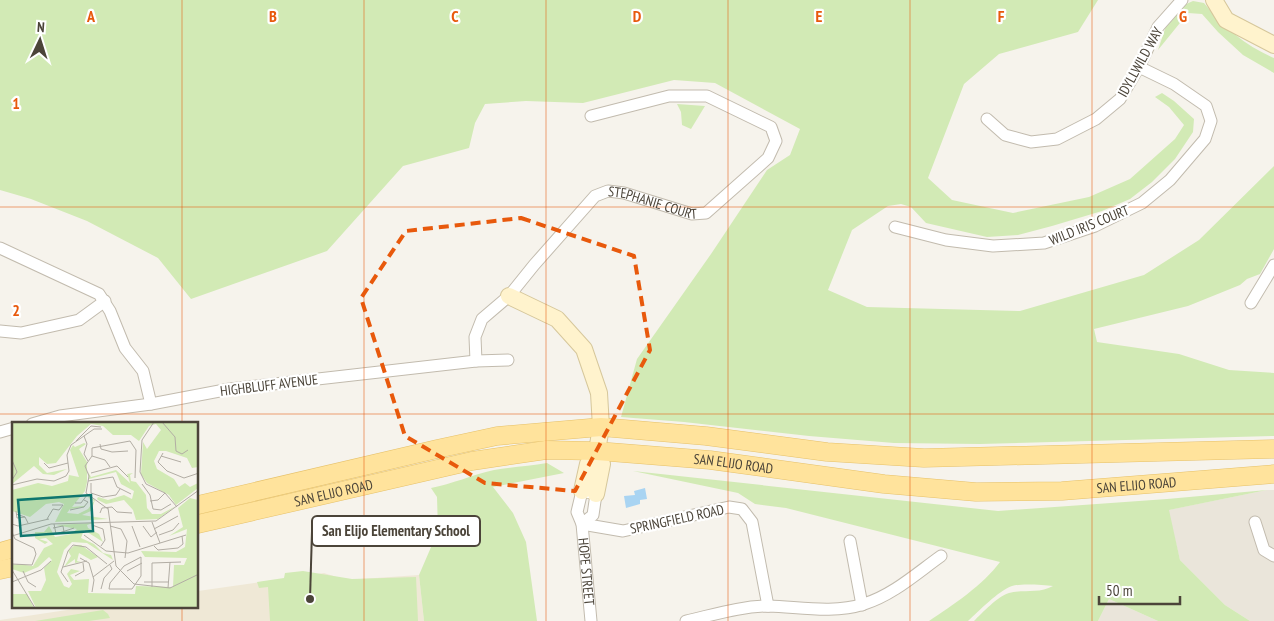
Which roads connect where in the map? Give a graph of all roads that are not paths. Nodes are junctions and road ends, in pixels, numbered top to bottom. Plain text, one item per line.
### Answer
1 (1182, 0) edge
2 (1214, 0) edge
3 (1274, 45) edge
4 (1139, 68) junction
5 (591, 116) dead end
6 (987, 119) dead end
7 (894, 227) dead end
8 (0, 248) edge
9 (1274, 265) edge
10 (510, 296) junction
11 (105, 301) junction
12 (1251, 303) dead end
13 (0, 331) edge
14 (508, 360) dead end
15 (476, 361) junction
16 (151, 404) junction
17 (39, 422) edge
18 (601, 427) junction
19 (1274, 449) edge
20 (597, 451) junction
21 (1274, 474) edge
22 (589, 493) joint
23 (199, 506) edge
24 (1256, 522) dead end
25 (199, 524) edge
26 (582, 524) junction
27 (850, 542) dead end
28 (941, 556) dead end
29 (1274, 556) edge
30 (862, 605) junction
31 (768, 606) junction
32 (591, 621) edge
33 (686, 621) edge

1 - 4 street, IDYLLWILD WAY
2 - 3 street
4 - 6 street, IDYLLWILD WAY
4 - 7 street, WILD IRIS COURT
5 - 10 street, STEPHANIE COURT
8 - 11 street
9 - 12 street
10 - 15 street, STEPHANIE COURT
10 - 18 street
11 - 13 street
11 - 16 street
14 - 15 street, HIGHBLUFF AVENUE
15 - 16 street, HIGHBLUFF AVENUE
16 - 17 street, HIGHBLUFF AVENUE
18 - 19 main road, SAN ELIJO ROAD
18 - 20 street
18 - 23 main road, SAN ELIJO ROAD
20 - 21 main road, SAN ELIJO ROAD
20 - 22 street, HOPE STREET
20 - 25 main road, SAN ELIJO ROAD
22 - 26 street, HOPE STREET
24 - 29 street
26 - 31 street, SPRINGFIELD ROAD
26 - 32 street, HOPE STREET
27 - 30 street
28 - 30 street
30 - 31 street
31 - 33 street

